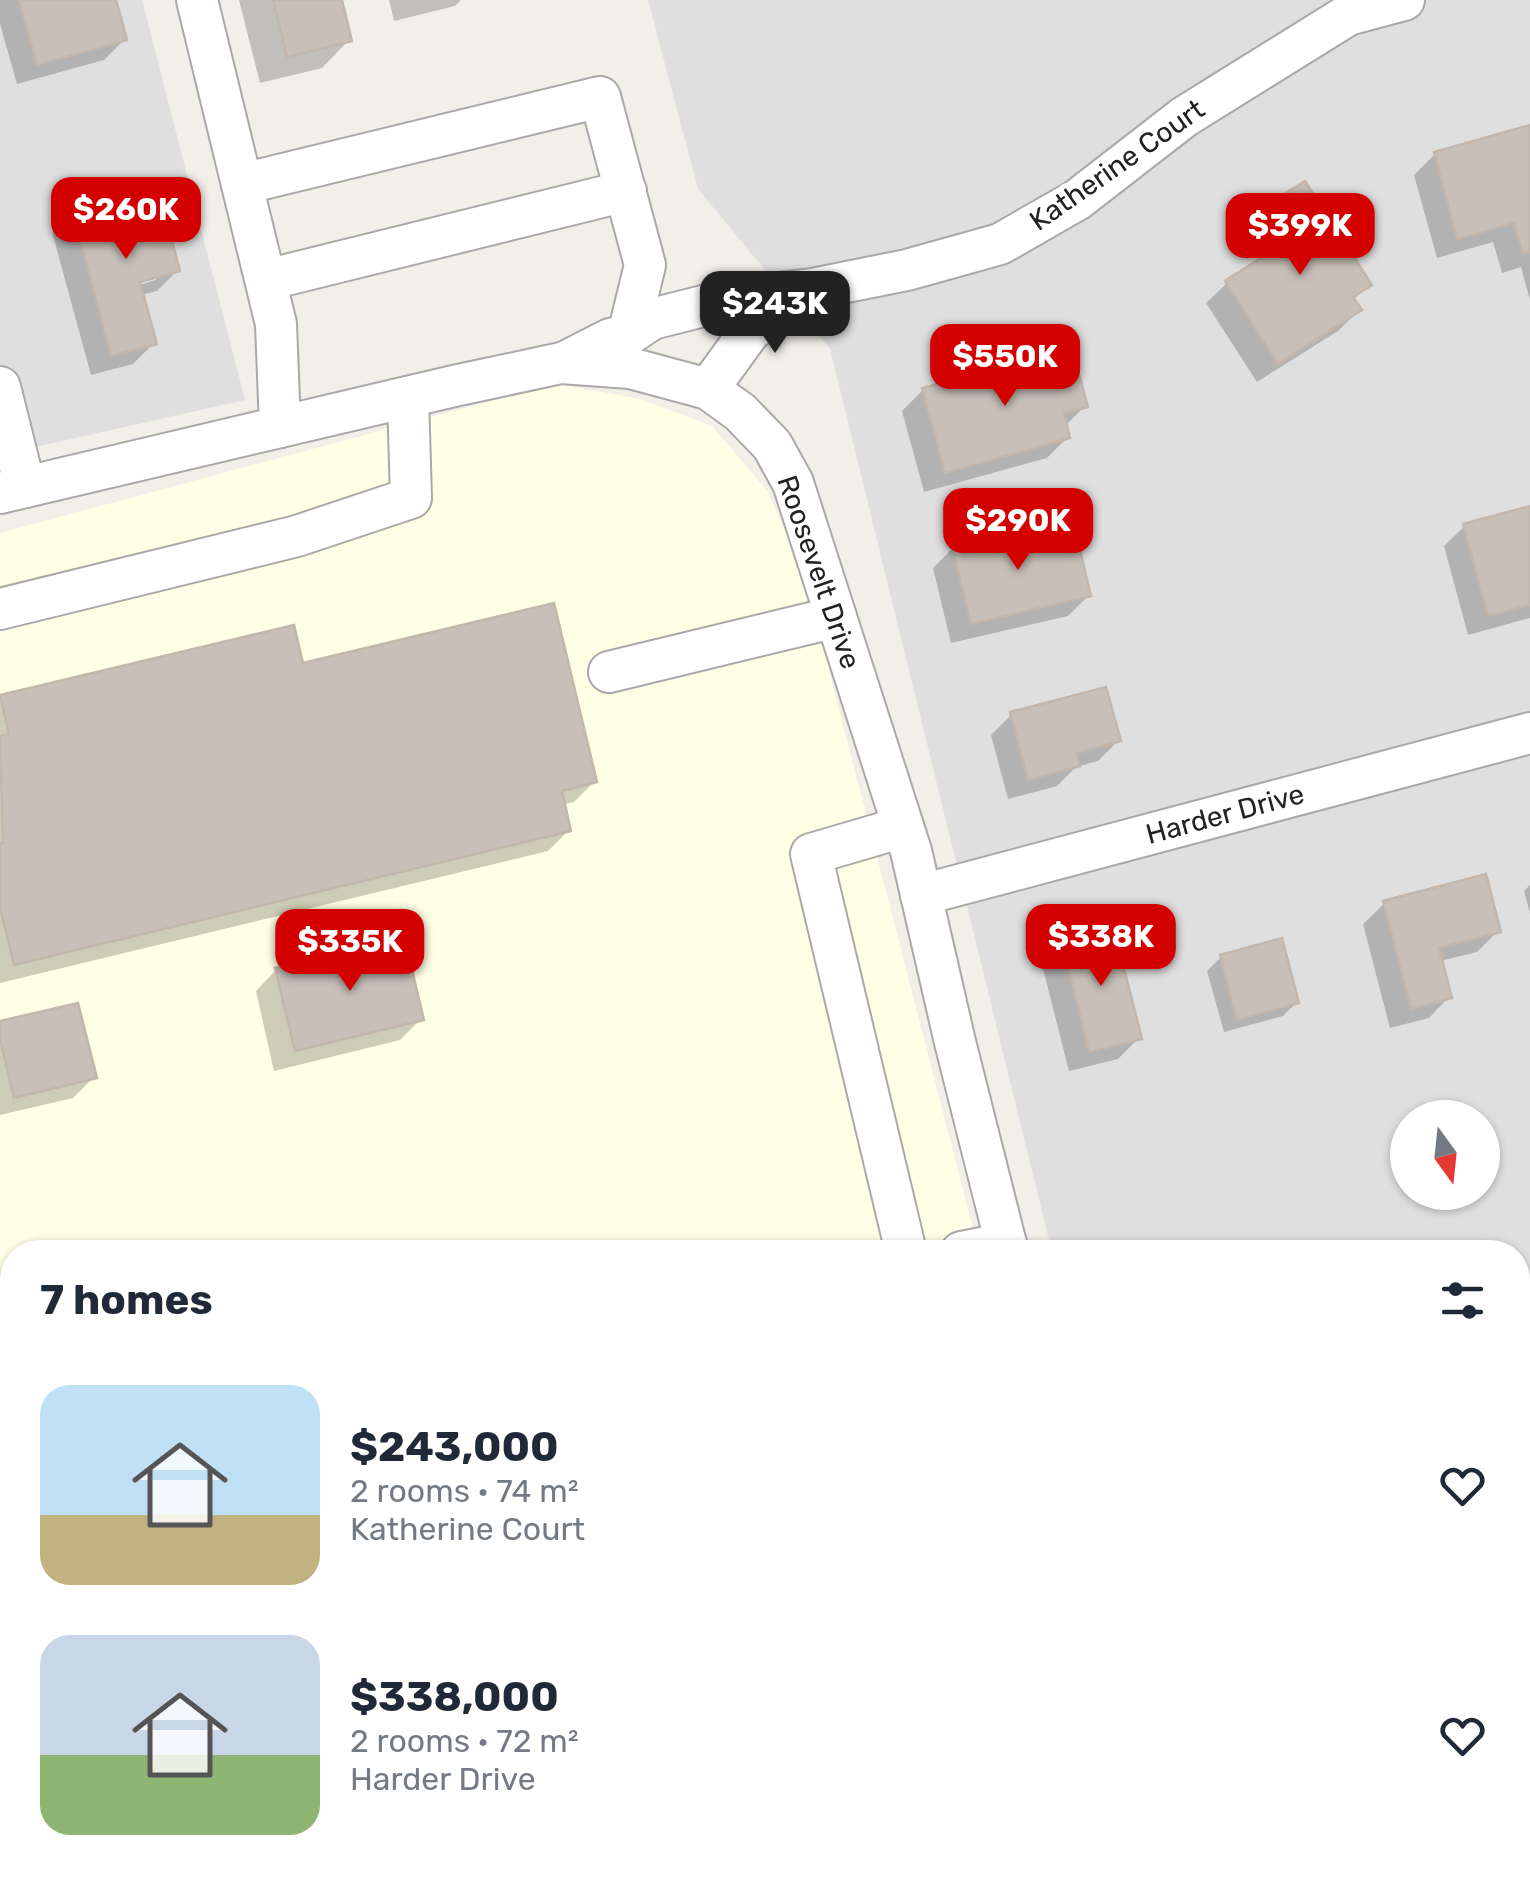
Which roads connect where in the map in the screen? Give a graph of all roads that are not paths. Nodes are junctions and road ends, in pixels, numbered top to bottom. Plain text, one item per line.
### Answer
1 (196, 0) edge
2 (1404, 0) edge
3 (242, 184) junction
4 (626, 191) junction
5 (266, 280) junction
6 (812, 289) junction
7 (628, 335) junction
8 (562, 364) junction
9 (0, 387) edge
10 (708, 388) junction
11 (408, 396) junction
12 (280, 427) junction
13 (12, 490) edge
14 (0, 610) edge
15 (836, 618) junction
16 (609, 672) dead end
17 (1530, 732) edge
18 (903, 826) junction
19 (920, 895) junction
20 (903, 1240) edge
21 (1005, 1240) edge

1 - 3 street
2 - 6 street, Katherine Court
3 - 4 street
3 - 5 street
4 - 5 street
4 - 7 street
5 - 12 street
6 - 7 street, Katherine Court
6 - 10 street, Katherine Court
7 - 8 street, Katherine Court
8 - 10 street, Roosevelt Drive
8 - 11 street, Roosevelt Drive
9 - 13 street
10 - 15 street, Roosevelt Drive
11 - 12 street, Roosevelt Drive
11 - 14 street
12 - 13 street, Roosevelt Drive
15 - 16 street
15 - 18 street, Roosevelt Drive
17 - 19 street, Harder Drive
18 - 19 street, Roosevelt Drive
18 - 20 street
19 - 21 street, Roosevelt Drive

